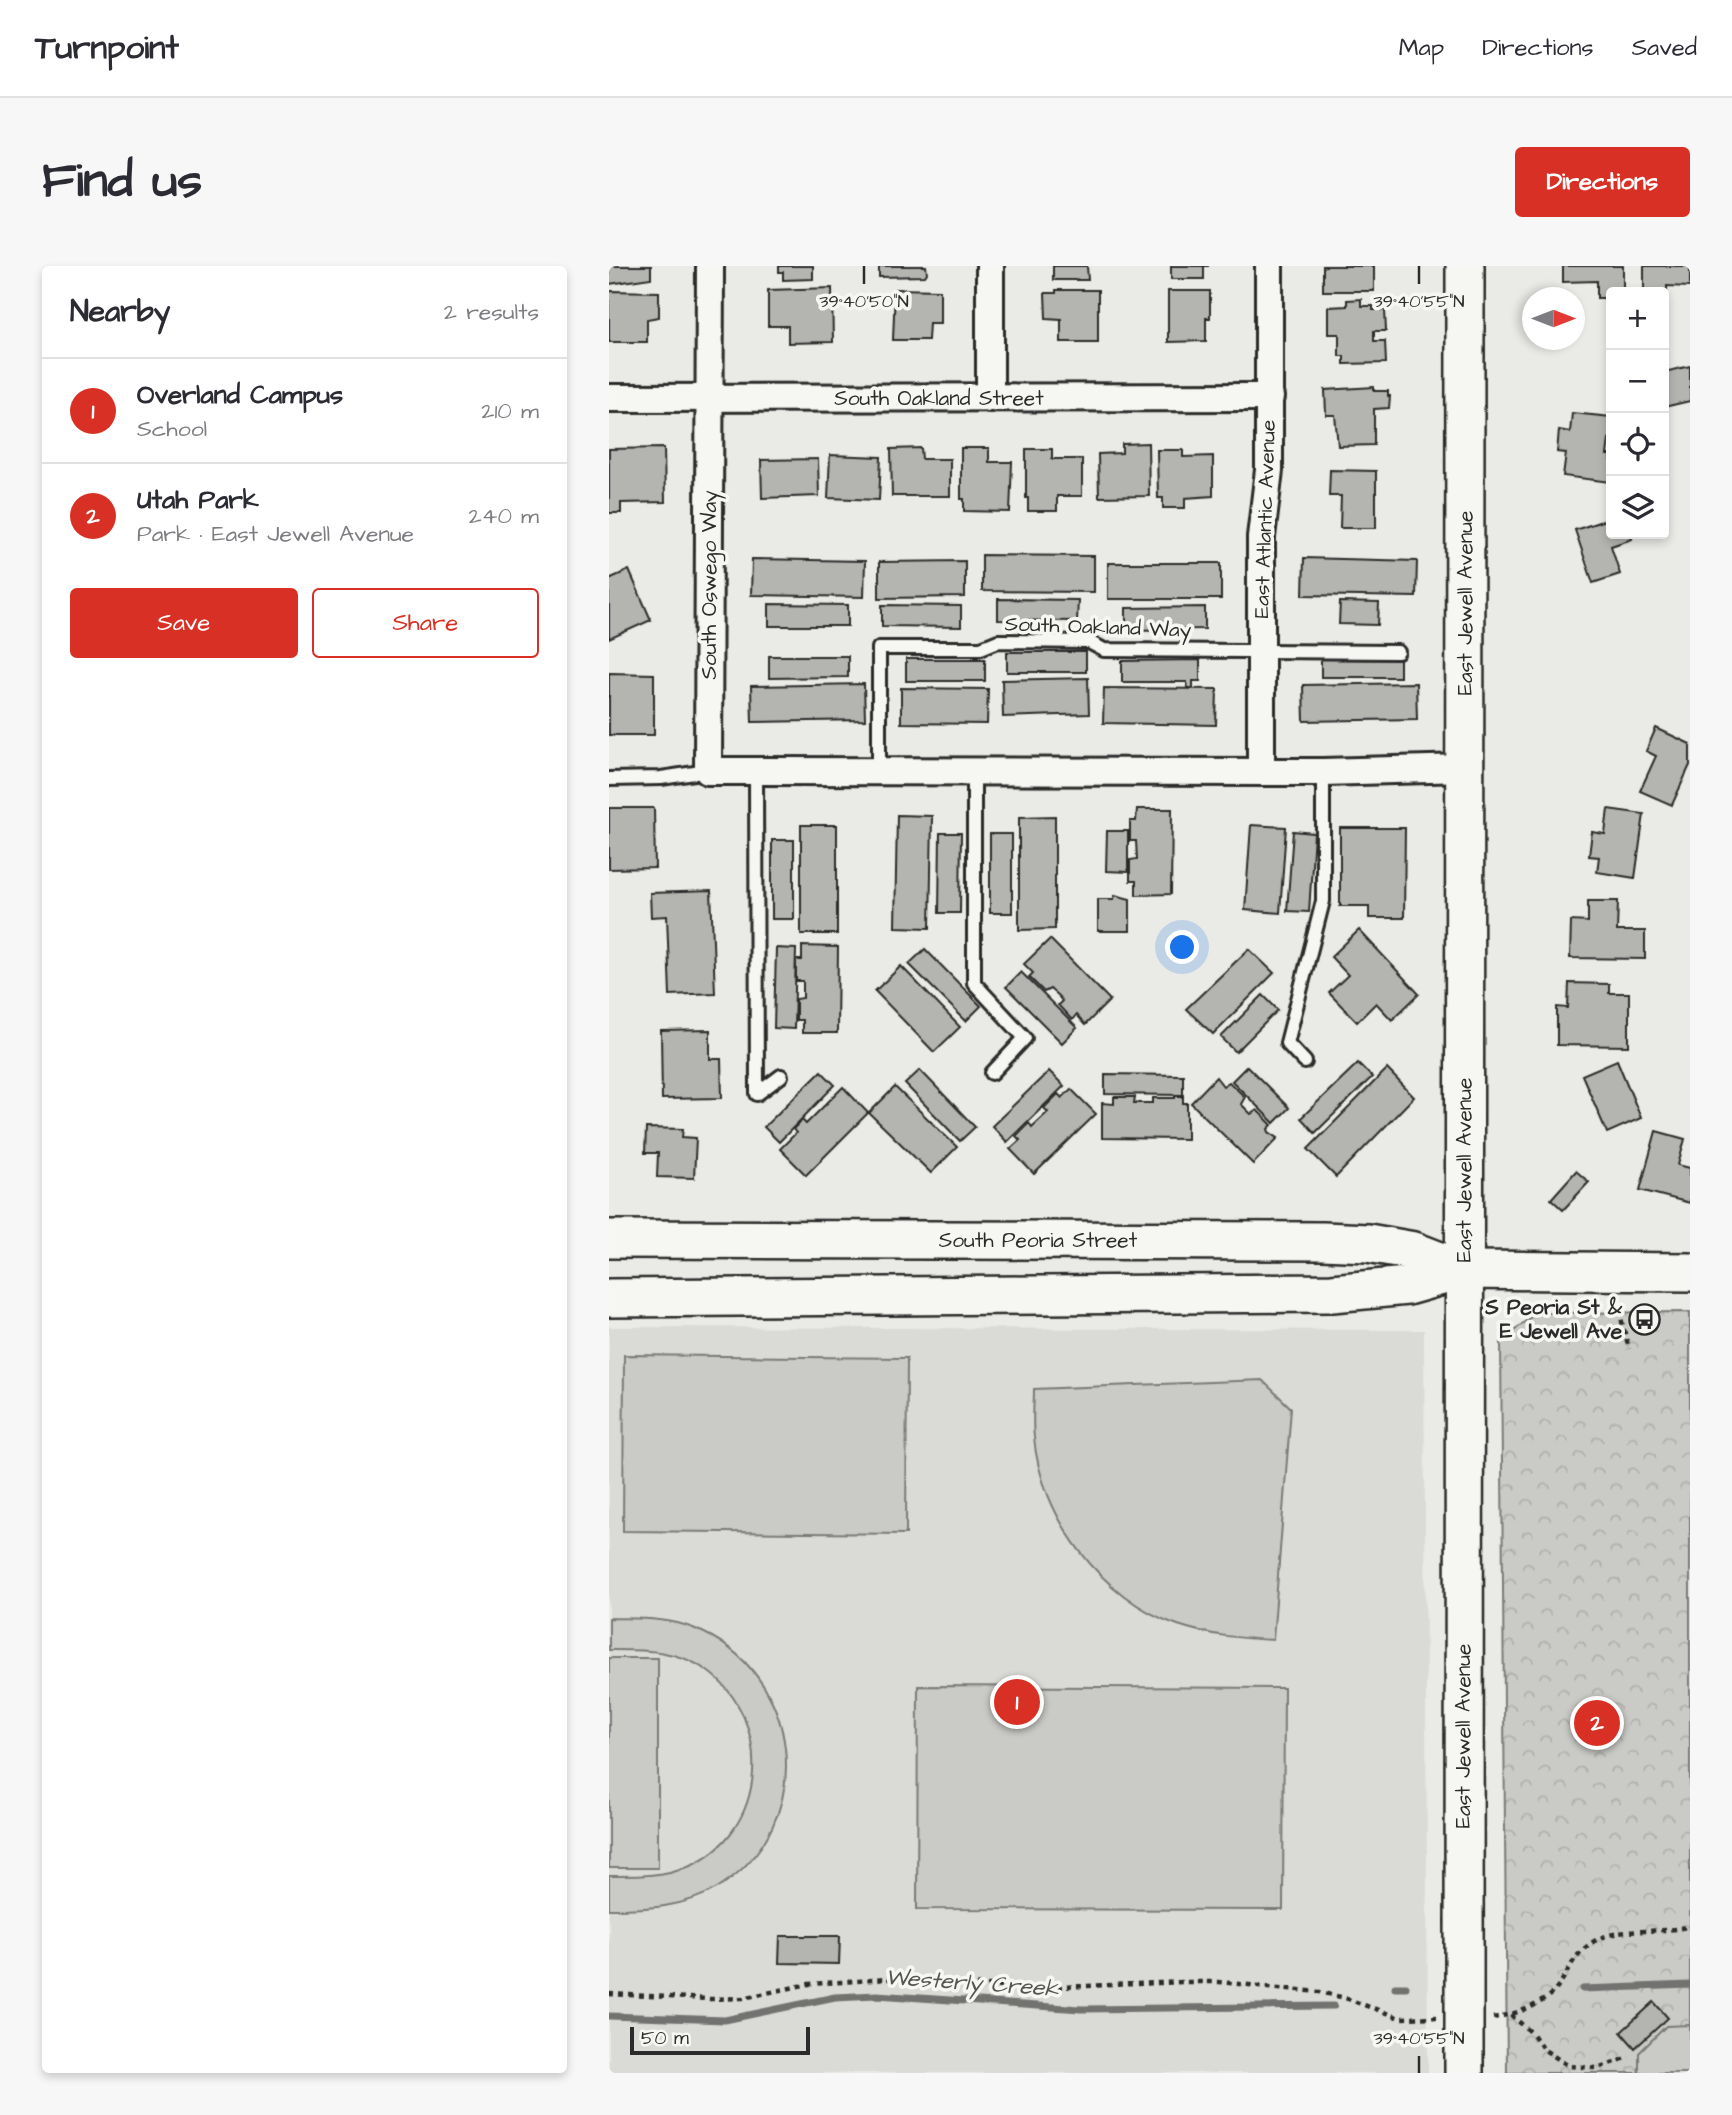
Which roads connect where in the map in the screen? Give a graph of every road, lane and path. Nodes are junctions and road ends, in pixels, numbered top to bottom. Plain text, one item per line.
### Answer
1 (710, 266) edge
2 (990, 266) edge
3 (1269, 266) edge
4 (1465, 266) edge
5 (1270, 397) junction
6 (609, 398) edge
7 (711, 398) junction
8 (990, 398) junction
9 (1261, 650) junction
10 (1398, 652) dead end
11 (1465, 768) junction
12 (708, 771) junction
13 (756, 771) junction
14 (879, 771) junction
15 (974, 772) junction
16 (1261, 772) junction
17 (1323, 772) junction
18 (609, 779) edge
19 (1305, 1062) dead end
20 (992, 1073) dead end
21 (781, 1076) dead end
22 (609, 1239) edge
23 (1463, 1270) junction
24 (1690, 1272) edge
25 (609, 1298) edge
26 (1619, 1310) dead end
27 (1629, 1349) dead end
28 (1690, 1926) edge
29 (609, 1994) edge
30 (1511, 2015) junction
31 (1438, 2017) dead end
32 (1492, 2019) dead end
33 (1629, 2057) dead end
34 (1464, 2073) edge

1 - 7 street, South Oswego Way
2 - 8 street
3 - 5 street, East Atlantic Avenue
4 - 11 main road, East Jewell Avenue
5 - 8 street, South Oakland Street
5 - 9 street, East Atlantic Avenue
6 - 7 street, South Oakland Street
7 - 8 street, South Oakland Street
7 - 12 street, South Oswego Way
9 - 10 lane, South Oakland Way
9 - 14 lane, South Oakland Way
9 - 16 street, East Atlantic Avenue
11 - 17 street
11 - 23 main road, East Jewell Avenue
12 - 13 street
12 - 18 lane
13 - 14 street
13 - 21 lane
14 - 15 street
15 - 16 street
15 - 20 lane
16 - 17 street
17 - 19 lane
22 - 23 main road, South Peoria Street
23 - 24 main road, South Peoria Street
23 - 25 main road, South Peoria Street
23 - 34 main road, East Jewell Avenue
26 - 27 path
28 - 30 path
29 - 31 path
30 - 32 path
30 - 33 path

